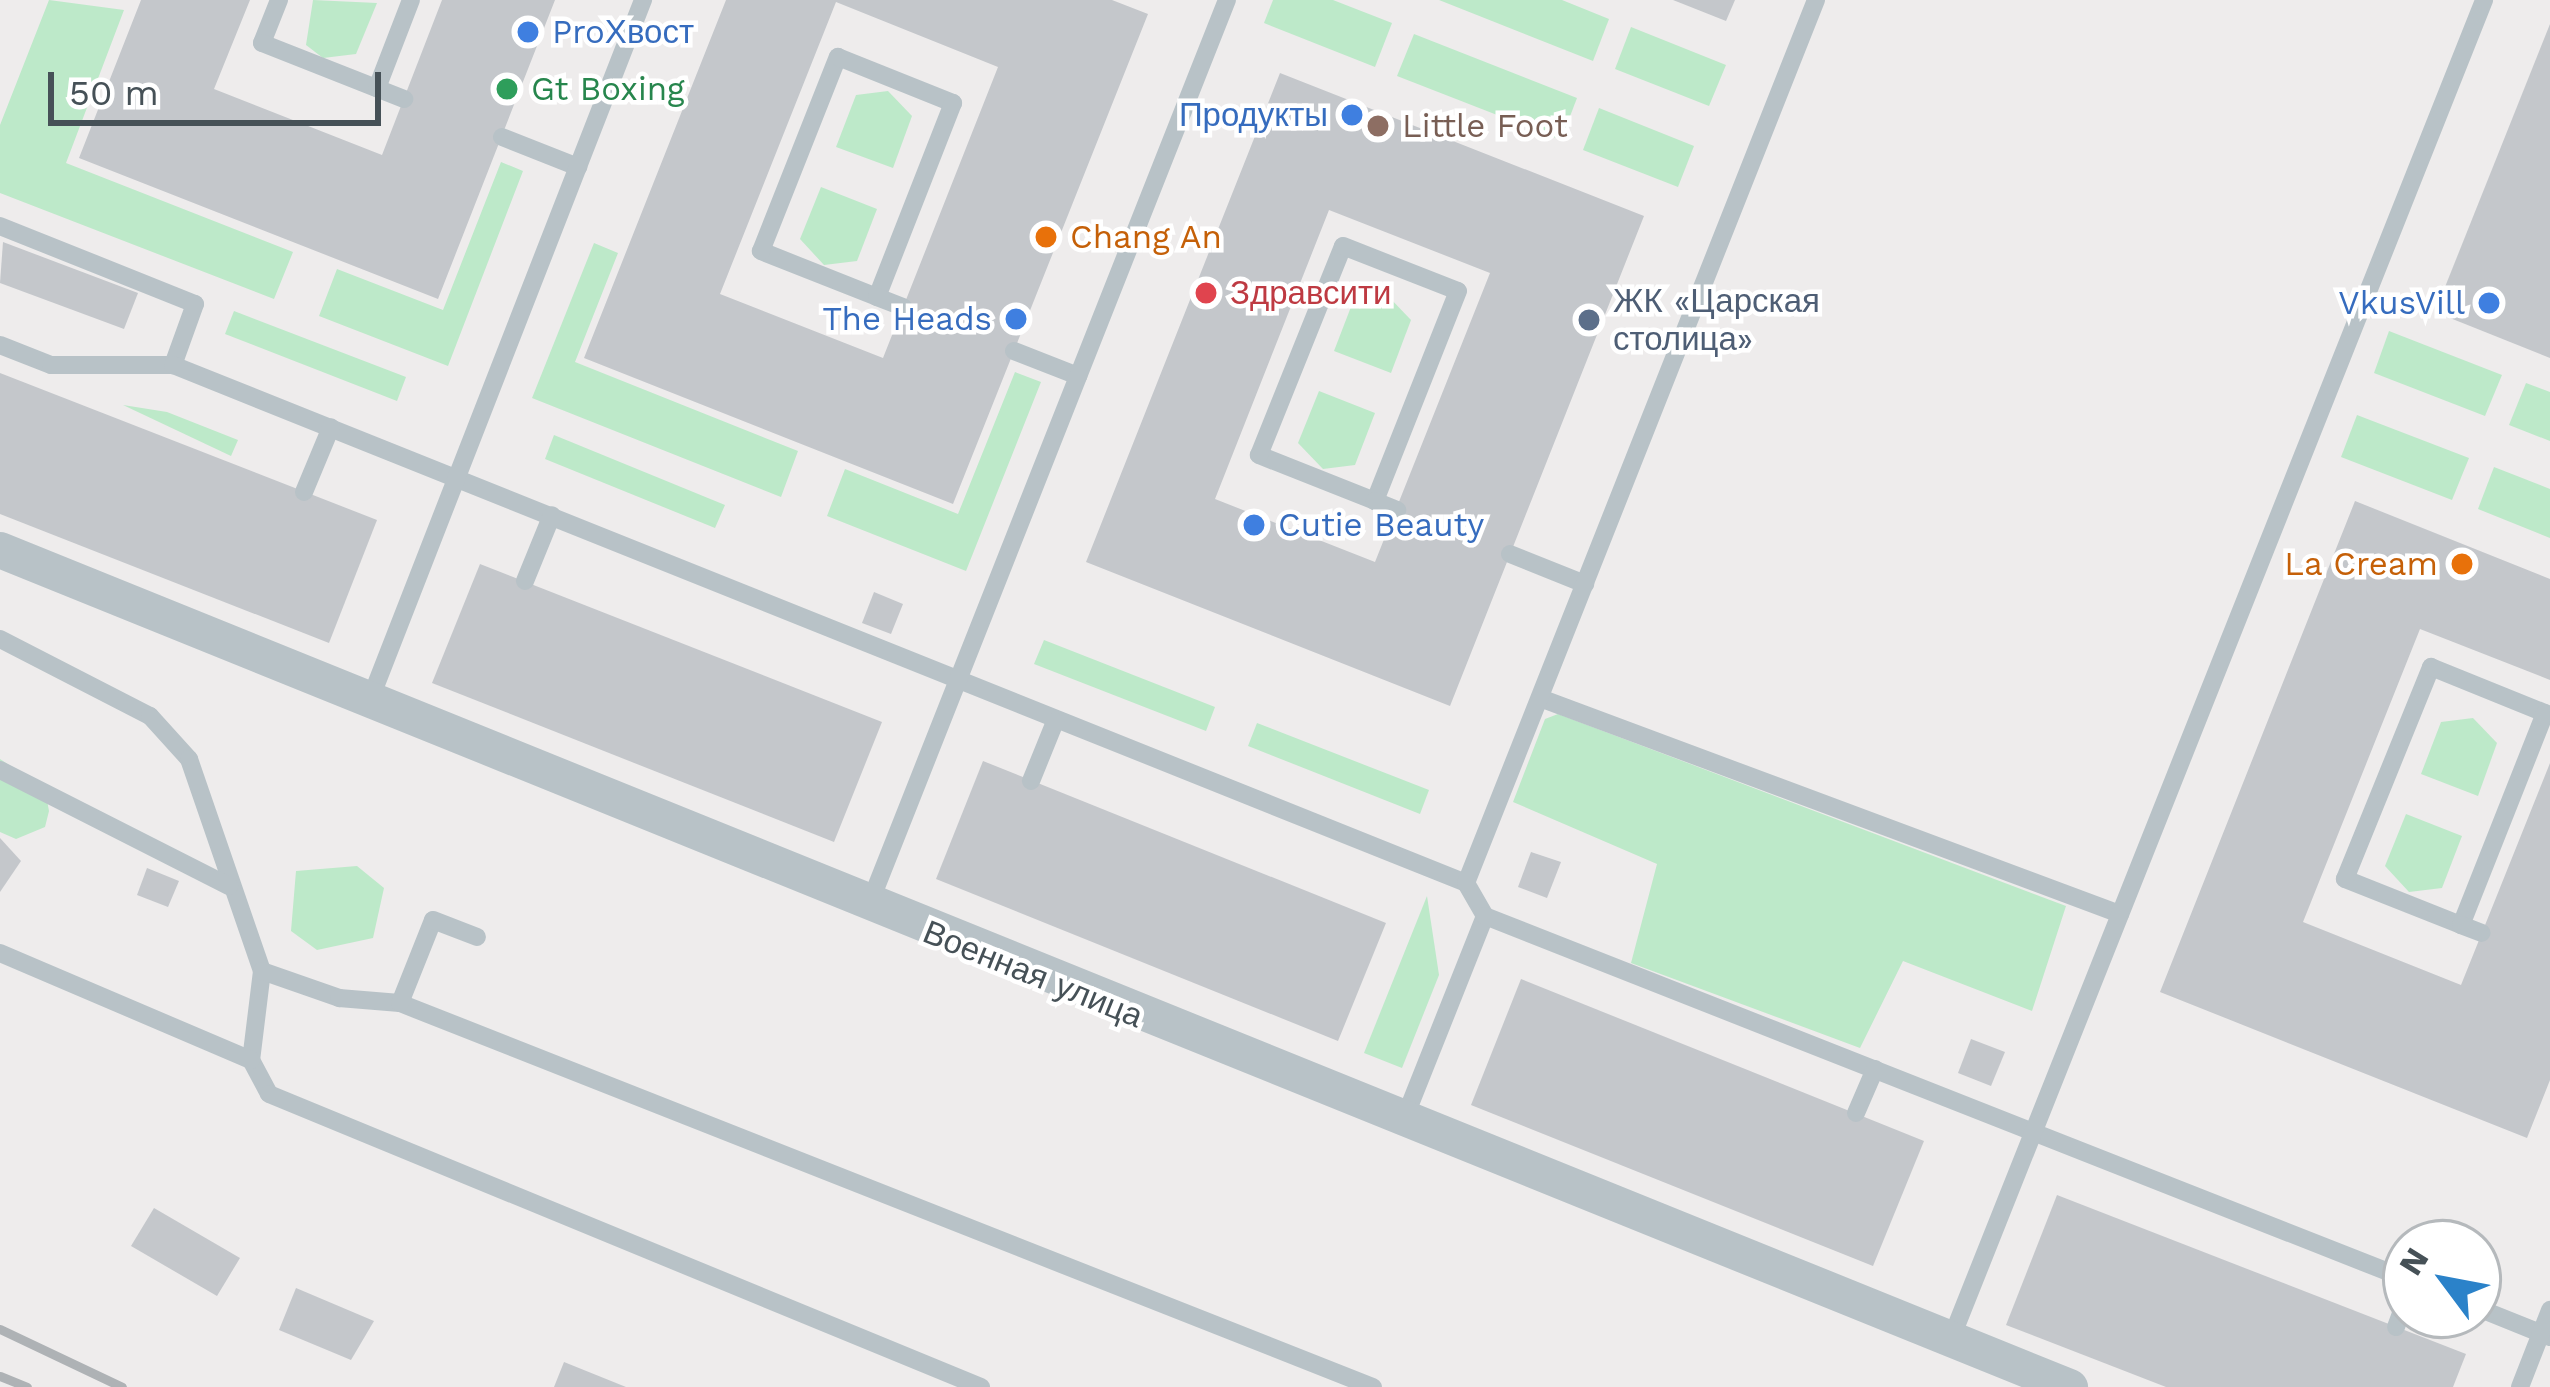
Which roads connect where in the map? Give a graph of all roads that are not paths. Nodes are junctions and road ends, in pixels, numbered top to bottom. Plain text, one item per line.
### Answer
1 (279, 0) edge
2 (411, 0) edge
3 (643, 0) edge
4 (1227, 0) edge
5 (1816, 0) edge
6 (2484, 0) edge
7 (376, 88) junction
8 (404, 99) dead end
9 (502, 137) dead end
10 (578, 167) junction
11 (0, 226) edge
12 (877, 297) junction
13 (903, 307) dead end
14 (0, 345) edge
15 (1014, 351) dead end
16 (173, 365) junction
17 (1078, 376) junction
18 (331, 427) junction
19 (457, 476) junction
20 (304, 492) dead end
21 (1375, 501) junction
22 (1396, 510) dead end
23 (552, 515) junction
24 (0, 550) edge
25 (1510, 554) dead end
26 (525, 581) dead end
27 (1585, 584) junction
28 (0, 639) edge
29 (957, 682) junction
30 (1540, 698) junction
31 (368, 705) junction
32 (1055, 722) junction
33 (0, 770) edge
34 (1031, 781) dead end
35 (1466, 883) junction
36 (229, 886) junction
37 (868, 908) junction
38 (2120, 914) junction
39 (1485, 916) junction
40 (2461, 925) junction
41 (2482, 934) dead end
42 (477, 937) dead end
43 (0, 952) edge
44 (262, 970) junction
45 (400, 1004) junction
46 (251, 1060) junction
47 (1875, 1069) junction
48 (1856, 1113) dead end
49 (1403, 1122) junction
50 (2034, 1131) junction
51 (2382, 1270) edge
52 (2550, 1310) edge
53 (2502, 1318) edge
54 (2546, 1335) edge
55 (1951, 1340) junction
56 (980, 1387) edge
57 (1373, 1387) edge
58 (2070, 1387) edge
59 (2520, 1387) edge

1 - 7 lane
2 - 7 lane
3 - 10 lane
4 - 17 lane
5 - 27 lane
6 - 38 lane
7 - 8 lane
9 - 10 lane
10 - 19 lane
11 - 16 lane
12 - 12 lane
12 - 13 lane
14 - 16 lane
15 - 17 lane
16 - 18 lane
17 - 29 lane
18 - 19 lane
18 - 20 lane
19 - 23 lane
19 - 31 lane
21 - 21 lane
21 - 22 lane
23 - 26 lane
23 - 29 lane
24 - 31 street, Военная улица
25 - 27 lane
27 - 30 lane
28 - 36 lane
29 - 32 lane
29 - 37 lane
30 - 35 lane
30 - 38 lane
31 - 37 street, Военная улица
32 - 34 lane
32 - 35 lane
33 - 36 lane
35 - 39 lane
36 - 44 lane
37 - 49 street, Военная улица
38 - 50 lane
39 - 47 lane
39 - 49 lane
40 - 40 lane
40 - 41 lane
42 - 45 lane
43 - 46 lane
44 - 45 lane
44 - 46 lane
45 - 57 lane
46 - 56 lane
47 - 48 lane
47 - 50 lane
49 - 55 street, Военная улица
50 - 51 lane
50 - 55 lane
52 - 54 lane
53 - 54 lane
54 - 59 lane
55 - 58 street, Военная улица

